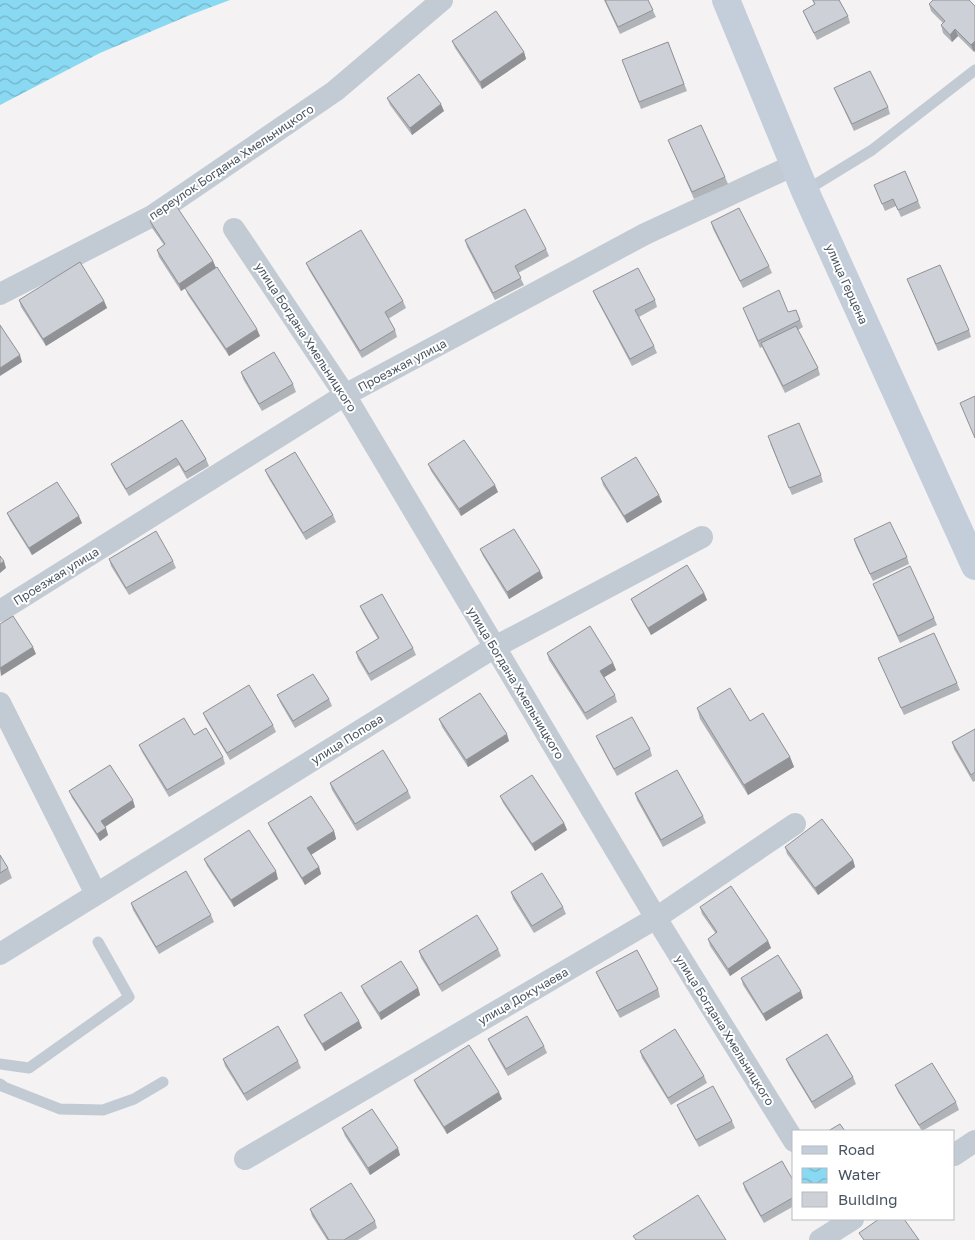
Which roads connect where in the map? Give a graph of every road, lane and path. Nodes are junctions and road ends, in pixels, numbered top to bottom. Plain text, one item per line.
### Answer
1 (442, 0) edge
2 (726, 0) edge
3 (975, 70) edge
4 (794, 165) junction
5 (805, 191) junction
6 (234, 229) dead end
7 (0, 294) edge
8 (345, 395) junction
9 (702, 536) dead end
10 (975, 566) edge
11 (0, 611) edge
12 (495, 648) junction
13 (0, 703) edge
14 (796, 824) dead end
15 (96, 894) junction
16 (656, 918) junction
17 (98, 942) dead end
18 (0, 954) edge
19 (0, 1064) edge
20 (163, 1082) dead end
21 (0, 1084) edge
22 (792, 1137) edge
23 (975, 1141) edge
24 (955, 1154) edge
25 (245, 1159) dead end
26 (849, 1225) edge
27 (820, 1240) edge

1 - 7 street, переулок Богдана Хмельницкого
2 - 4 street, улица Герцена
3 - 5 lane
4 - 5 street, улица Герцена
4 - 8 street, Проезжая улица
5 - 10 street, улица Герцена
6 - 8 street, улица Богдана Хмельницкого
8 - 11 street, Проезжая улица
8 - 12 street, улица Богдана Хмельницкого
9 - 12 street, улица Попова
12 - 15 street, улица Попова
12 - 16 street, улица Богдана Хмельницкого
13 - 15 street
14 - 16 street, улица Докучаева
15 - 18 street, улица Попова
16 - 22 street, улица Богдана Хмельницкого
16 - 25 street, улица Докучаева
17 - 19 lane
20 - 21 lane
23 - 24 street
26 - 27 street

